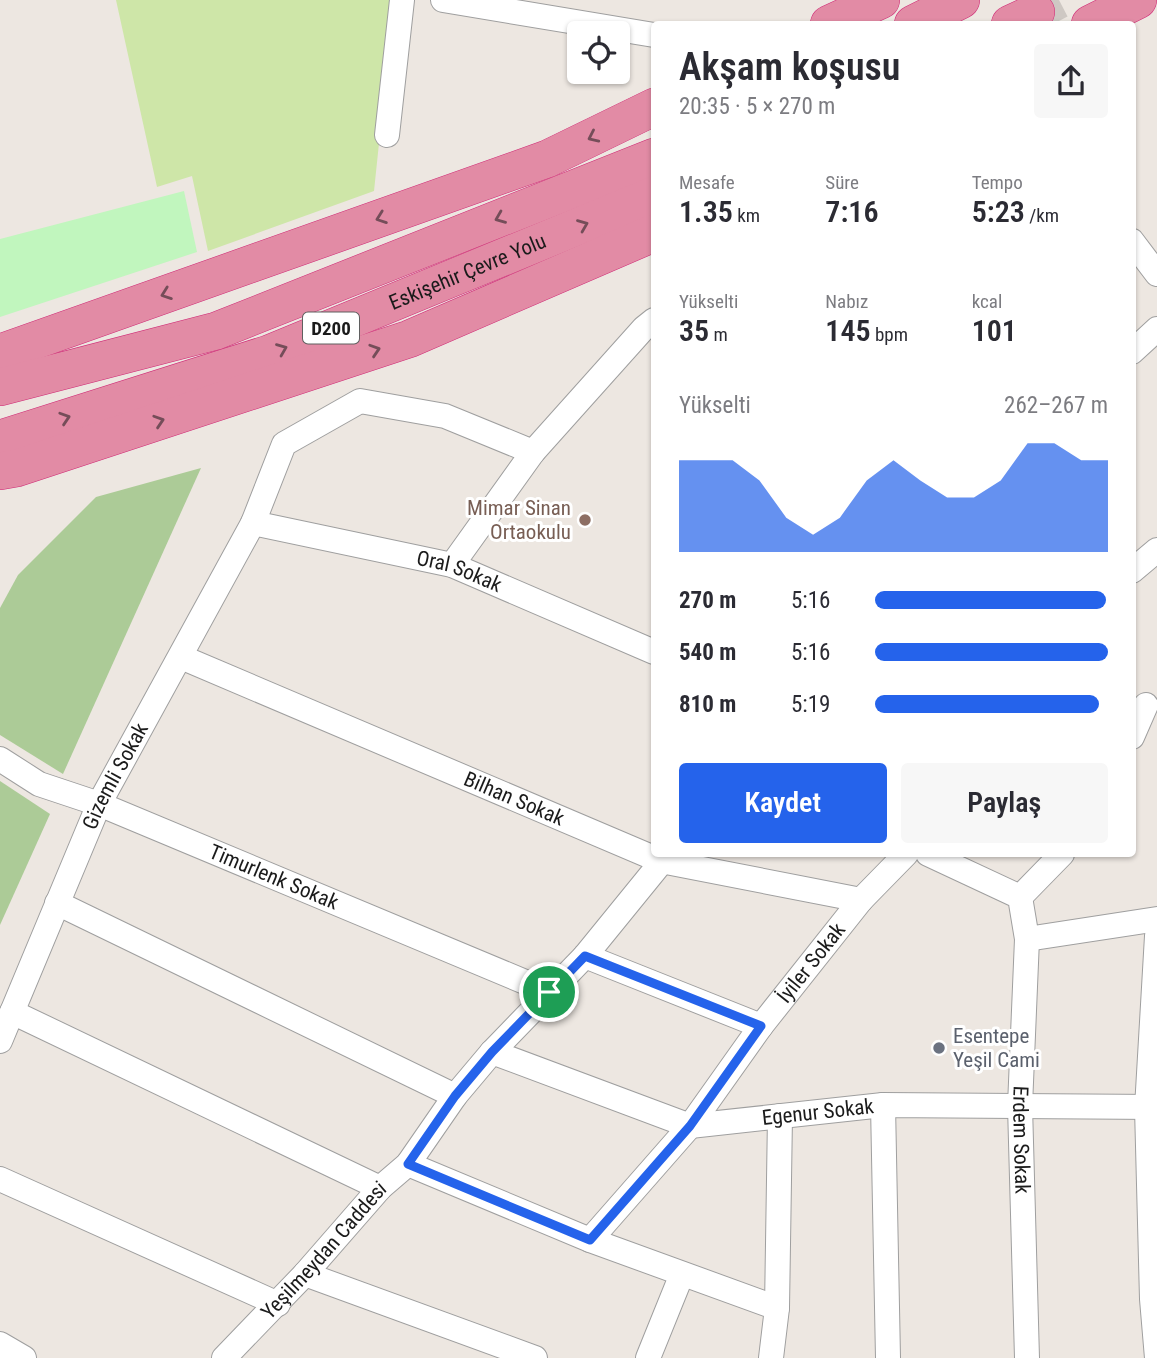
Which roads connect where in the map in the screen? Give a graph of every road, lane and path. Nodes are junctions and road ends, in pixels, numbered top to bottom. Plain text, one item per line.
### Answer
1 (402, 0) edge
2 (443, 0) edge
3 (881, 0) edge
4 (961, 0) edge
5 (1084, 0) edge
6 (1138, 0) edge
7 (1149, 0) edge
8 (836, 21) edge
9 (919, 21) edge
10 (1074, 21) edge
11 (1096, 21) edge
12 (1117, 21) edge
13 (651, 35) edge
14 (651, 108) edge
15 (387, 135) dead end
16 (651, 158) edge
17 (651, 196) edge
18 (651, 234) edge
19 (1136, 246) edge
20 (1157, 274) edge
21 (651, 327) edge
22 (1157, 329) edge
23 (1136, 348) edge
24 (0, 353) edge
25 (0, 387) edge
26 (0, 439) edge
27 (533, 452) junction
28 (0, 471) edge
29 (253, 523) junction
30 (1157, 550) edge
31 (452, 565) junction
32 (1136, 568) edge
33 (651, 651) edge
34 (181, 657) junction
35 (1145, 704) edge
36 (1136, 727) edge
37 (0, 759) edge
38 (99, 804) junction
39 (651, 851) edge
40 (665, 857) edge
41 (902, 857) edge
42 (934, 857) edge
43 (1059, 857) edge
44 (1020, 897) junction
45 (861, 900) junction
46 (57, 903) junction
47 (1157, 919) edge
48 (1157, 936) edge
49 (1027, 939) junction
50 (585, 956) junction
51 (549, 992) junction
52 (12, 1012) junction
53 (761, 1026) junction
54 (0, 1041) edge
55 (492, 1052) junction
56 (455, 1096) junction
57 (883, 1105) junction
58 (1020, 1106) junction
59 (1152, 1108) edge
60 (780, 1116) junction
61 (690, 1126) junction
62 (408, 1164) junction
63 (0, 1179) edge
64 (380, 1188) junction
65 (590, 1240) junction
66 (681, 1273) junction
67 (306, 1275) junction
68 (1154, 1298) edge
69 (278, 1304) junction
70 (777, 1308) junction
71 (0, 1344) edge
72 (24, 1358) edge
73 (224, 1358) edge
74 (535, 1358) edge
75 (649, 1358) edge
76 (771, 1358) edge
77 (888, 1358) edge
78 (1027, 1358) edge
79 (1157, 1358) edge

1 - 15 street
2 - 13 street
3 - 8 highway
4 - 9 highway
5 - 10 highway
6 - 11 highway
7 - 12 street
14 -> 24 highway
16 -> 25 highway, Eskişehir Çevre Yolu / D200
26 -> 17 highway, Eskişehir Çevre Yolu / D200
28 -> 18 highway
19 - 20 street
21 - 27 street
22 - 23 street
27 - 29 street, Gizemli Sokak
27 - 31 street
29 - 31 street, Oral Sokak
29 - 34 street, Gizemli Sokak
30 - 32 street
31 - 33 street, Oral Sokak
34 - 38 street, Gizemli Sokak
34 - 39 street, Bilhan Sokak
35 - 36 street
37 - 38 street, Timurlenk Sokak
38 - 46 street, Gizemli Sokak
38 - 51 street, Timurlenk Sokak
40 - 45 street, Bilhan Sokak
40 - 50 street, Yeşilmeydan Caddesi
41 - 45 street, İyiler Sokak
42 - 44 street
43 - 44 street
44 - 49 street, Erdem Sokak
45 - 53 street, İyiler Sokak
46 - 52 street, Gizemli Sokak
46 - 56 street
47 - 49 street
48 - 59 street
49 - 58 street, Erdem Sokak
50 - 51 street, Yeşilmeydan Caddesi
50 - 53 street
51 - 55 street, Yeşilmeydan Caddesi
52 - 54 street, Gizemli Sokak
52 - 64 street
53 - 61 street, İyiler Sokak
55 - 56 street, Yeşilmeydan Caddesi
55 - 61 street, Egenur Sokak
56 - 62 street, Yeşilmeydan Caddesi
57 - 58 street, Egenur Sokak
57 - 60 street, Egenur Sokak
57 - 77 street
58 - 59 street, Egenur Sokak
58 - 78 street, Erdem Sokak
59 - 68 street
60 - 61 street, Egenur Sokak
60 - 70 street
61 - 65 street, İyiler Sokak
62 - 64 street, Yeşilmeydan Caddesi
62 - 65 street
63 - 69 street
64 - 67 street, Yeşilmeydan Caddesi
65 - 66 street
66 - 70 street
66 - 75 street
67 - 69 street, Yeşilmeydan Caddesi
67 - 74 street
68 - 79 street
69 - 73 street, Yeşilmeydan Caddesi
70 - 76 street
71 - 72 street

